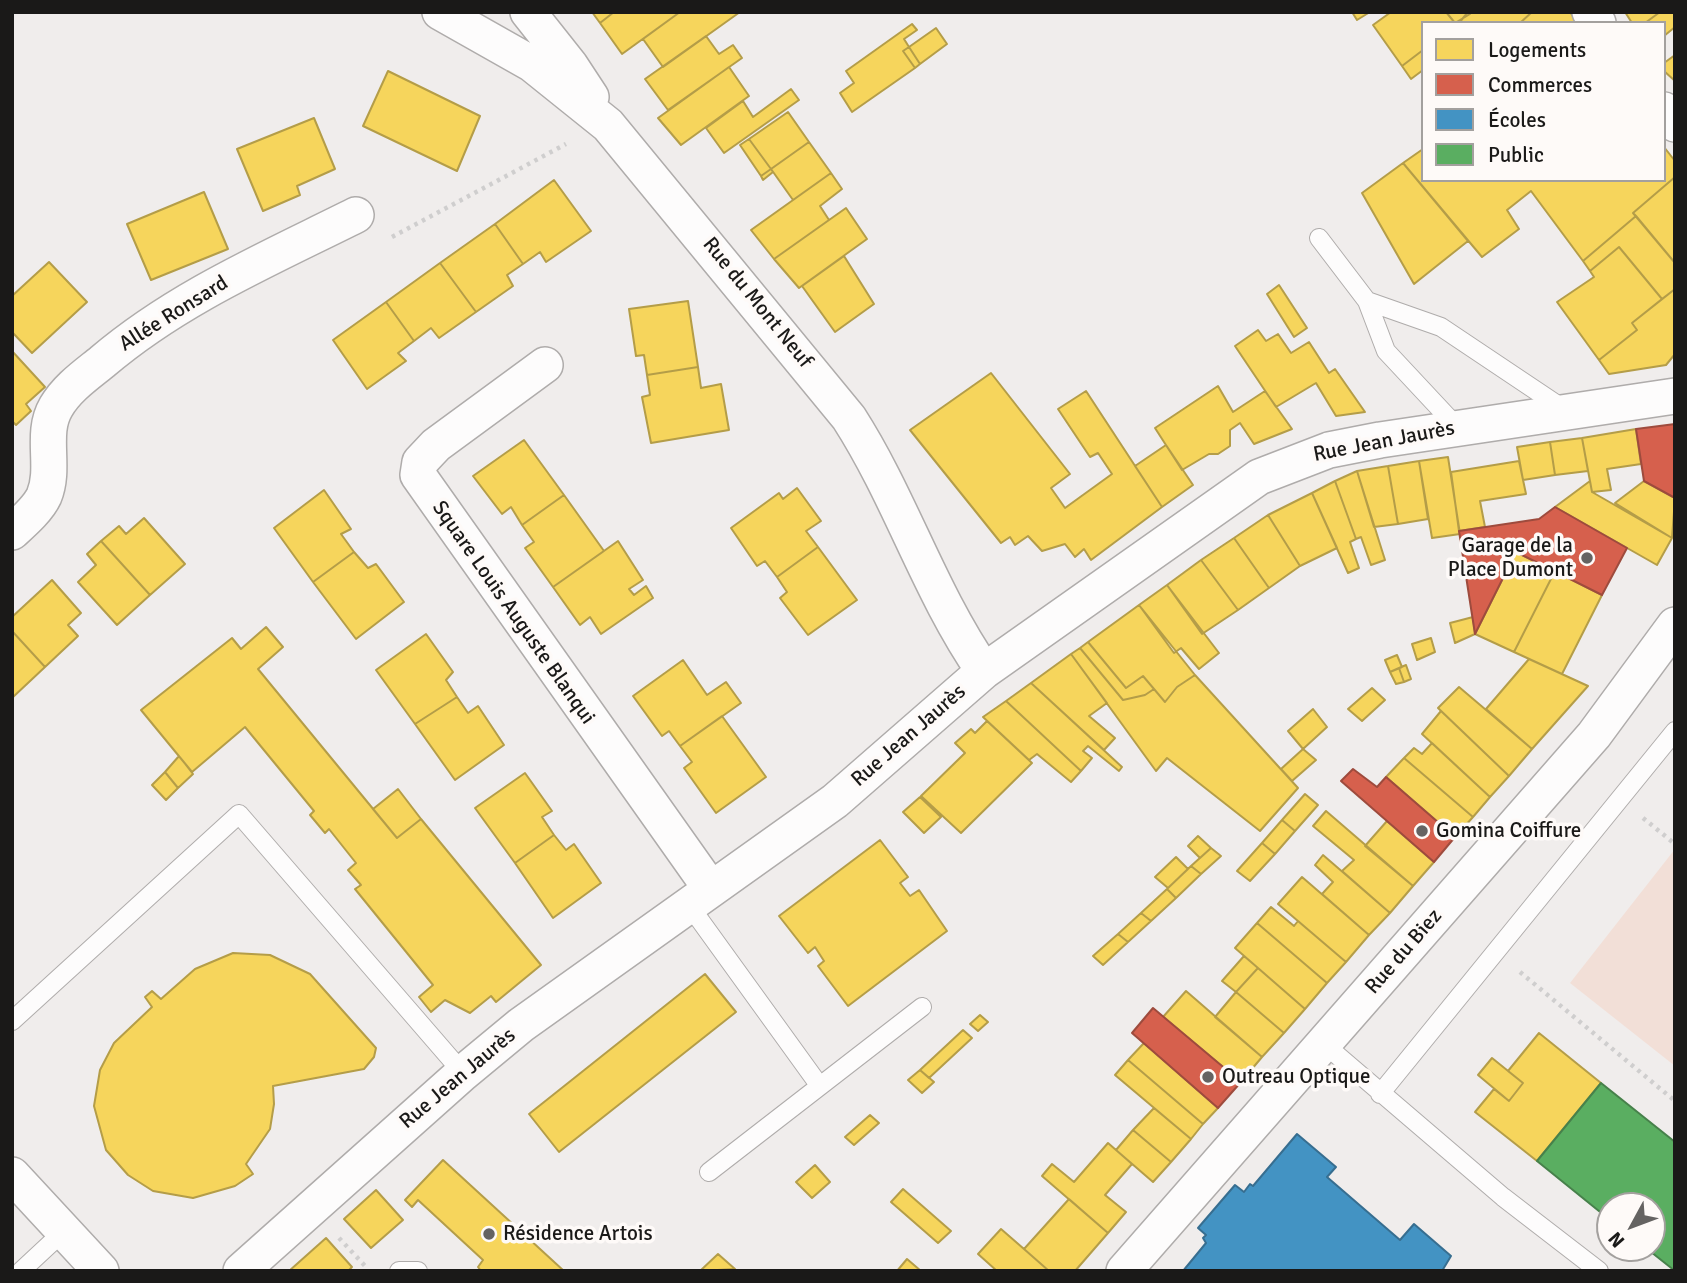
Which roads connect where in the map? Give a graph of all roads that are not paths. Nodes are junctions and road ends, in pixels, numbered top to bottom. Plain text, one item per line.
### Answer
1 (440, 12) edge
2 (528, 12) edge
3 (608, 124) junction
4 (356, 215) road end
5 (1319, 238) dead end
6 (1367, 301) junction
7 (545, 365) dead end
8 (1672, 396) edge
9 (1565, 410) junction
10 (1457, 427) junction
11 (12, 532) edge
12 (1675, 625) edge
13 (984, 671) junction
14 (1675, 731) edge
15 (700, 897) junction
16 (922, 1007) dead end
17 (12, 1021) edge
18 (1324, 1043) junction
19 (463, 1073) junction
20 (819, 1085) junction
21 (1380, 1094) junction
22 (709, 1172) dead end
23 (12, 1175) edge
24 (64, 1231) junction
25 (21, 1271) edge
26 (101, 1271) edge
27 (241, 1271) edge
28 (399, 1271) edge
29 (418, 1271) edge
30 (1124, 1271) edge
31 (1599, 1271) edge

1 - 3 street, Rue du Mont Neuf
2 - 3 street
3 - 13 street, Rue du Mont Neuf
4 - 11 street, Allée Ronsard
5 - 6 lane
6 - 9 lane
6 - 10 lane
7 - 15 street, Square Louis Auguste Blanqui
8 - 9 street, Rue Jean Jaurès
9 - 10 street, Rue Jean Jaurès
10 - 13 street, Rue Jean Jaurès
12 - 18 street, Rue du Biez
13 - 15 street, Rue Jean Jaurès
14 - 21 lane
15 - 19 street, Rue Jean Jaurès
15 - 20 lane
16 - 20 lane
17 - 19 lane
18 - 21 lane
18 - 30 street, Rue du Biez
19 - 27 street, Rue Jean Jaurès
20 - 22 lane
21 - 31 lane
23 - 24 street
24 - 25 lane
24 - 26 street
28 - 29 lane

